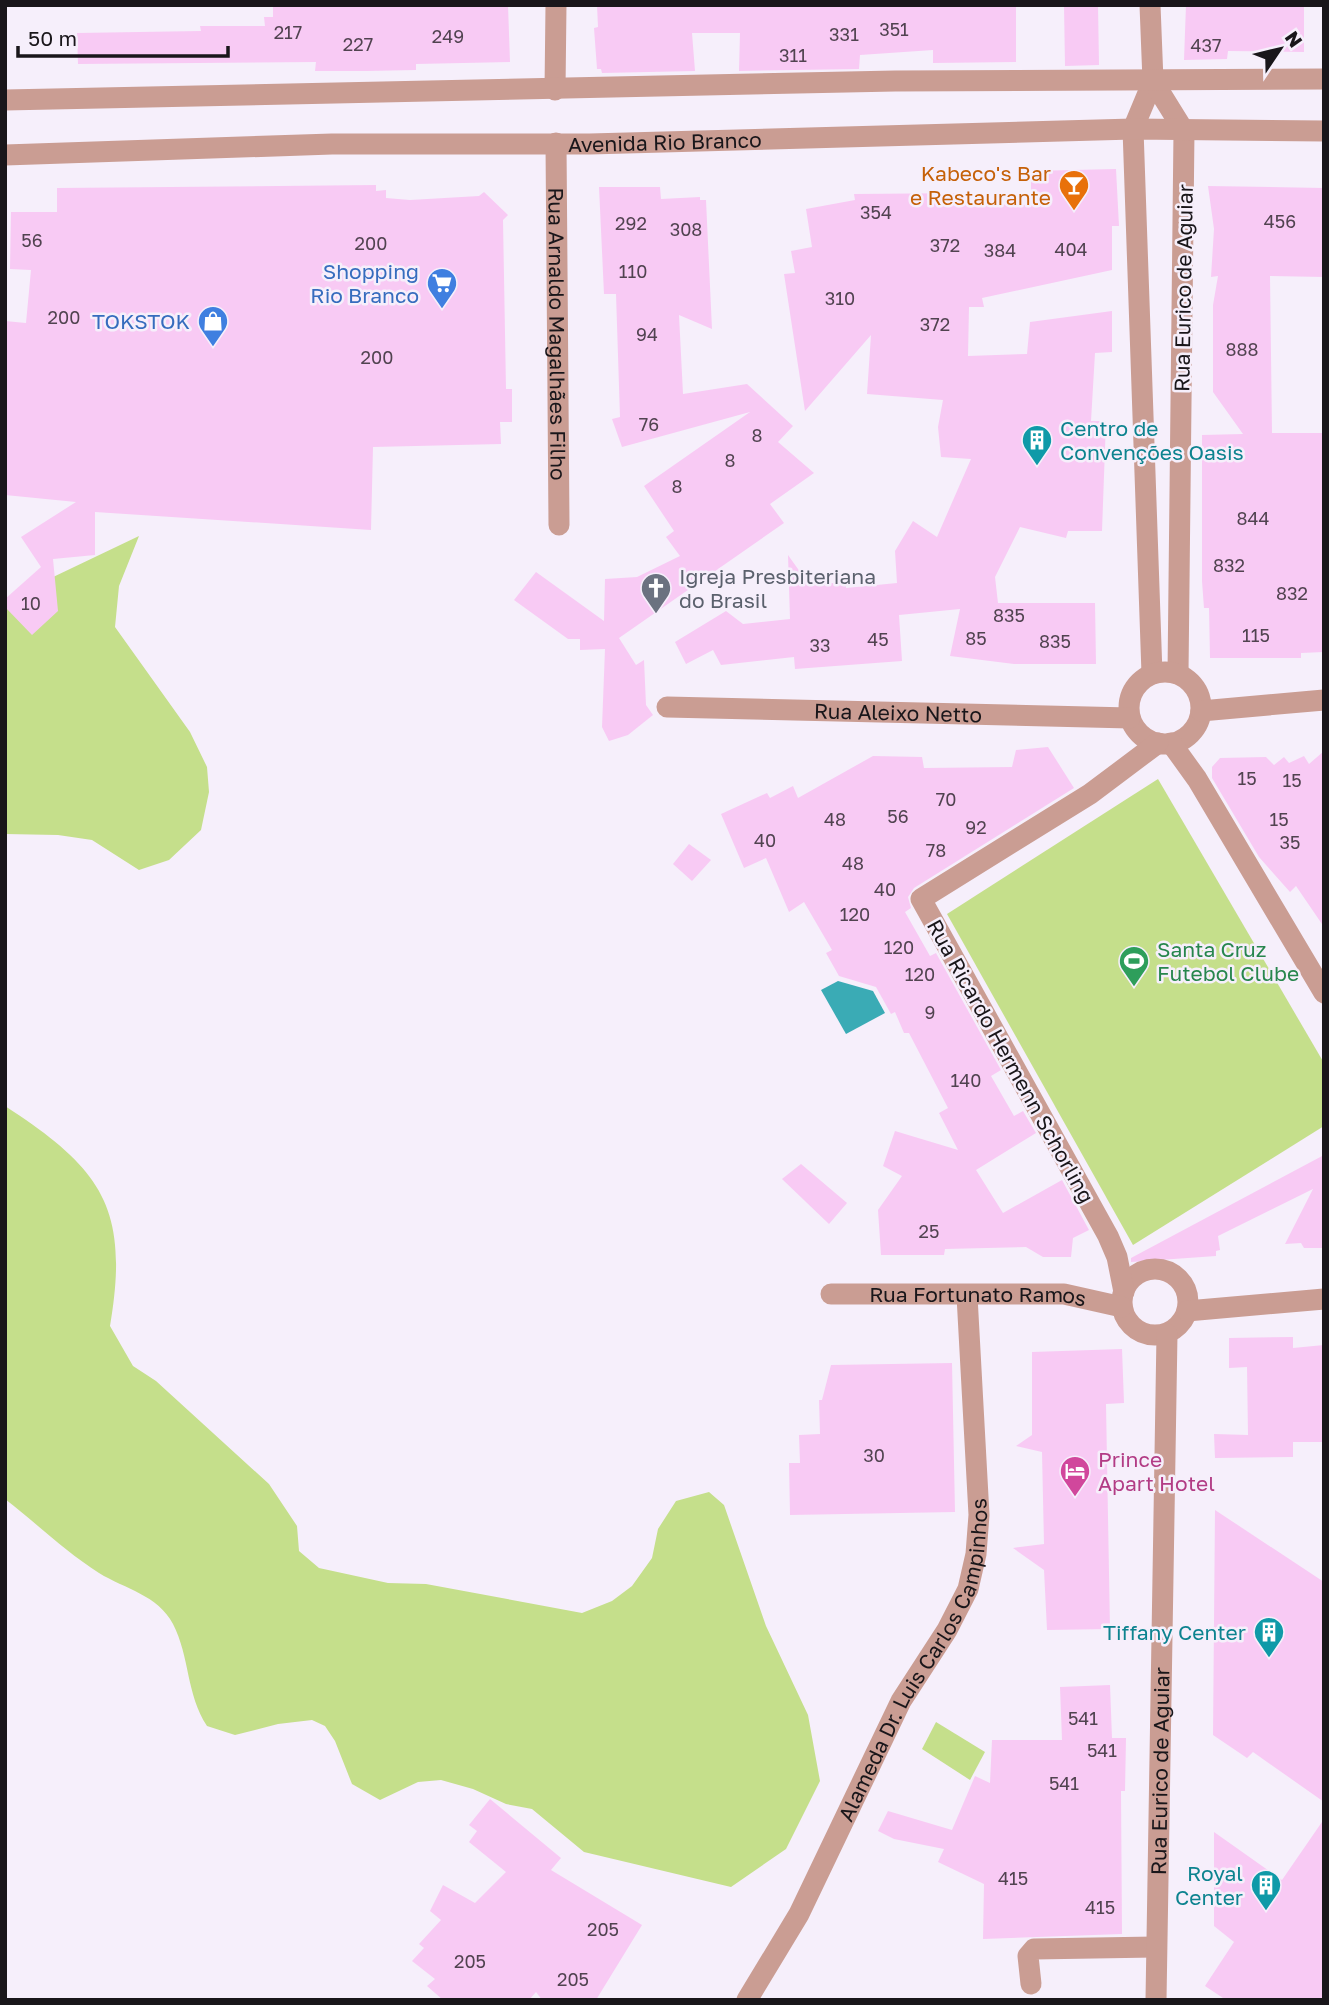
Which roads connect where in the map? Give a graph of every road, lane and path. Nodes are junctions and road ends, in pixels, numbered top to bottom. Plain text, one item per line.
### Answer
1 (556, 5) edge
2 (1150, 5) edge
3 (1324, 79) edge
4 (1153, 81) junction
5 (555, 90) junction
6 (5, 100) edge
7 (1133, 129) junction
8 (1184, 131) junction
9 (1324, 131) edge
10 (556, 143) junction
11 (5, 155) edge
12 (559, 525) dead end
13 (1152, 674) junction
14 (1178, 674) junction
15 (1324, 700) edge
16 (667, 707) dead end
17 (1201, 711) junction
18 (1130, 718) junction
19 (1165, 743) junction
20 (1324, 993) edge
21 (831, 1294) dead end
22 (967, 1296) junction
23 (1123, 1299) junction
24 (1324, 1299) edge
25 (1187, 1311) junction
26 (1167, 1334) junction
27 (1155, 1947) junction
28 (1031, 1984) dead end
29 (747, 2000) edge
30 (1156, 2000) edge

1 - 5 street
2 - 4 street, Rua Eurico de Aguiar
3 - 4 street
4 - 5 street
4 - 7 street, Rua Eurico de Aguiar
4 - 8 street, Rua Eurico de Aguiar
5 - 6 street
7 - 8 street, Avenida Rio Branco
7 - 10 street, Avenida Rio Branco
7 - 13 street, Rua Eurico de Aguiar
8 - 9 street, Avenida Rio Branco
8 - 14 street, Rua Eurico de Aguiar
10 - 11 street, Avenida Rio Branco
10 - 12 street, Rua Arnaldo Magalhães Filho
13 - 14 street
13 - 18 street
14 - 17 street
15 - 17 street
16 - 18 street, Rua Aleixo Netto
17 - 19 street
18 - 19 street
19 - 20 street
19 - 23 street, Rua Ricardo Hermenn Schorling
21 - 22 street, Rua Fortunato Ramos
22 - 23 street, Rua Fortunato Ramos
22 - 29 street, Alameda Dr. Luis Carlos Campinhos
23 - 25 street
23 - 26 street
24 - 25 street
25 - 26 street
26 - 27 street, Rua Eurico de Aguiar
27 - 28 street
27 - 30 street, Rua Eurico de Aguiar

